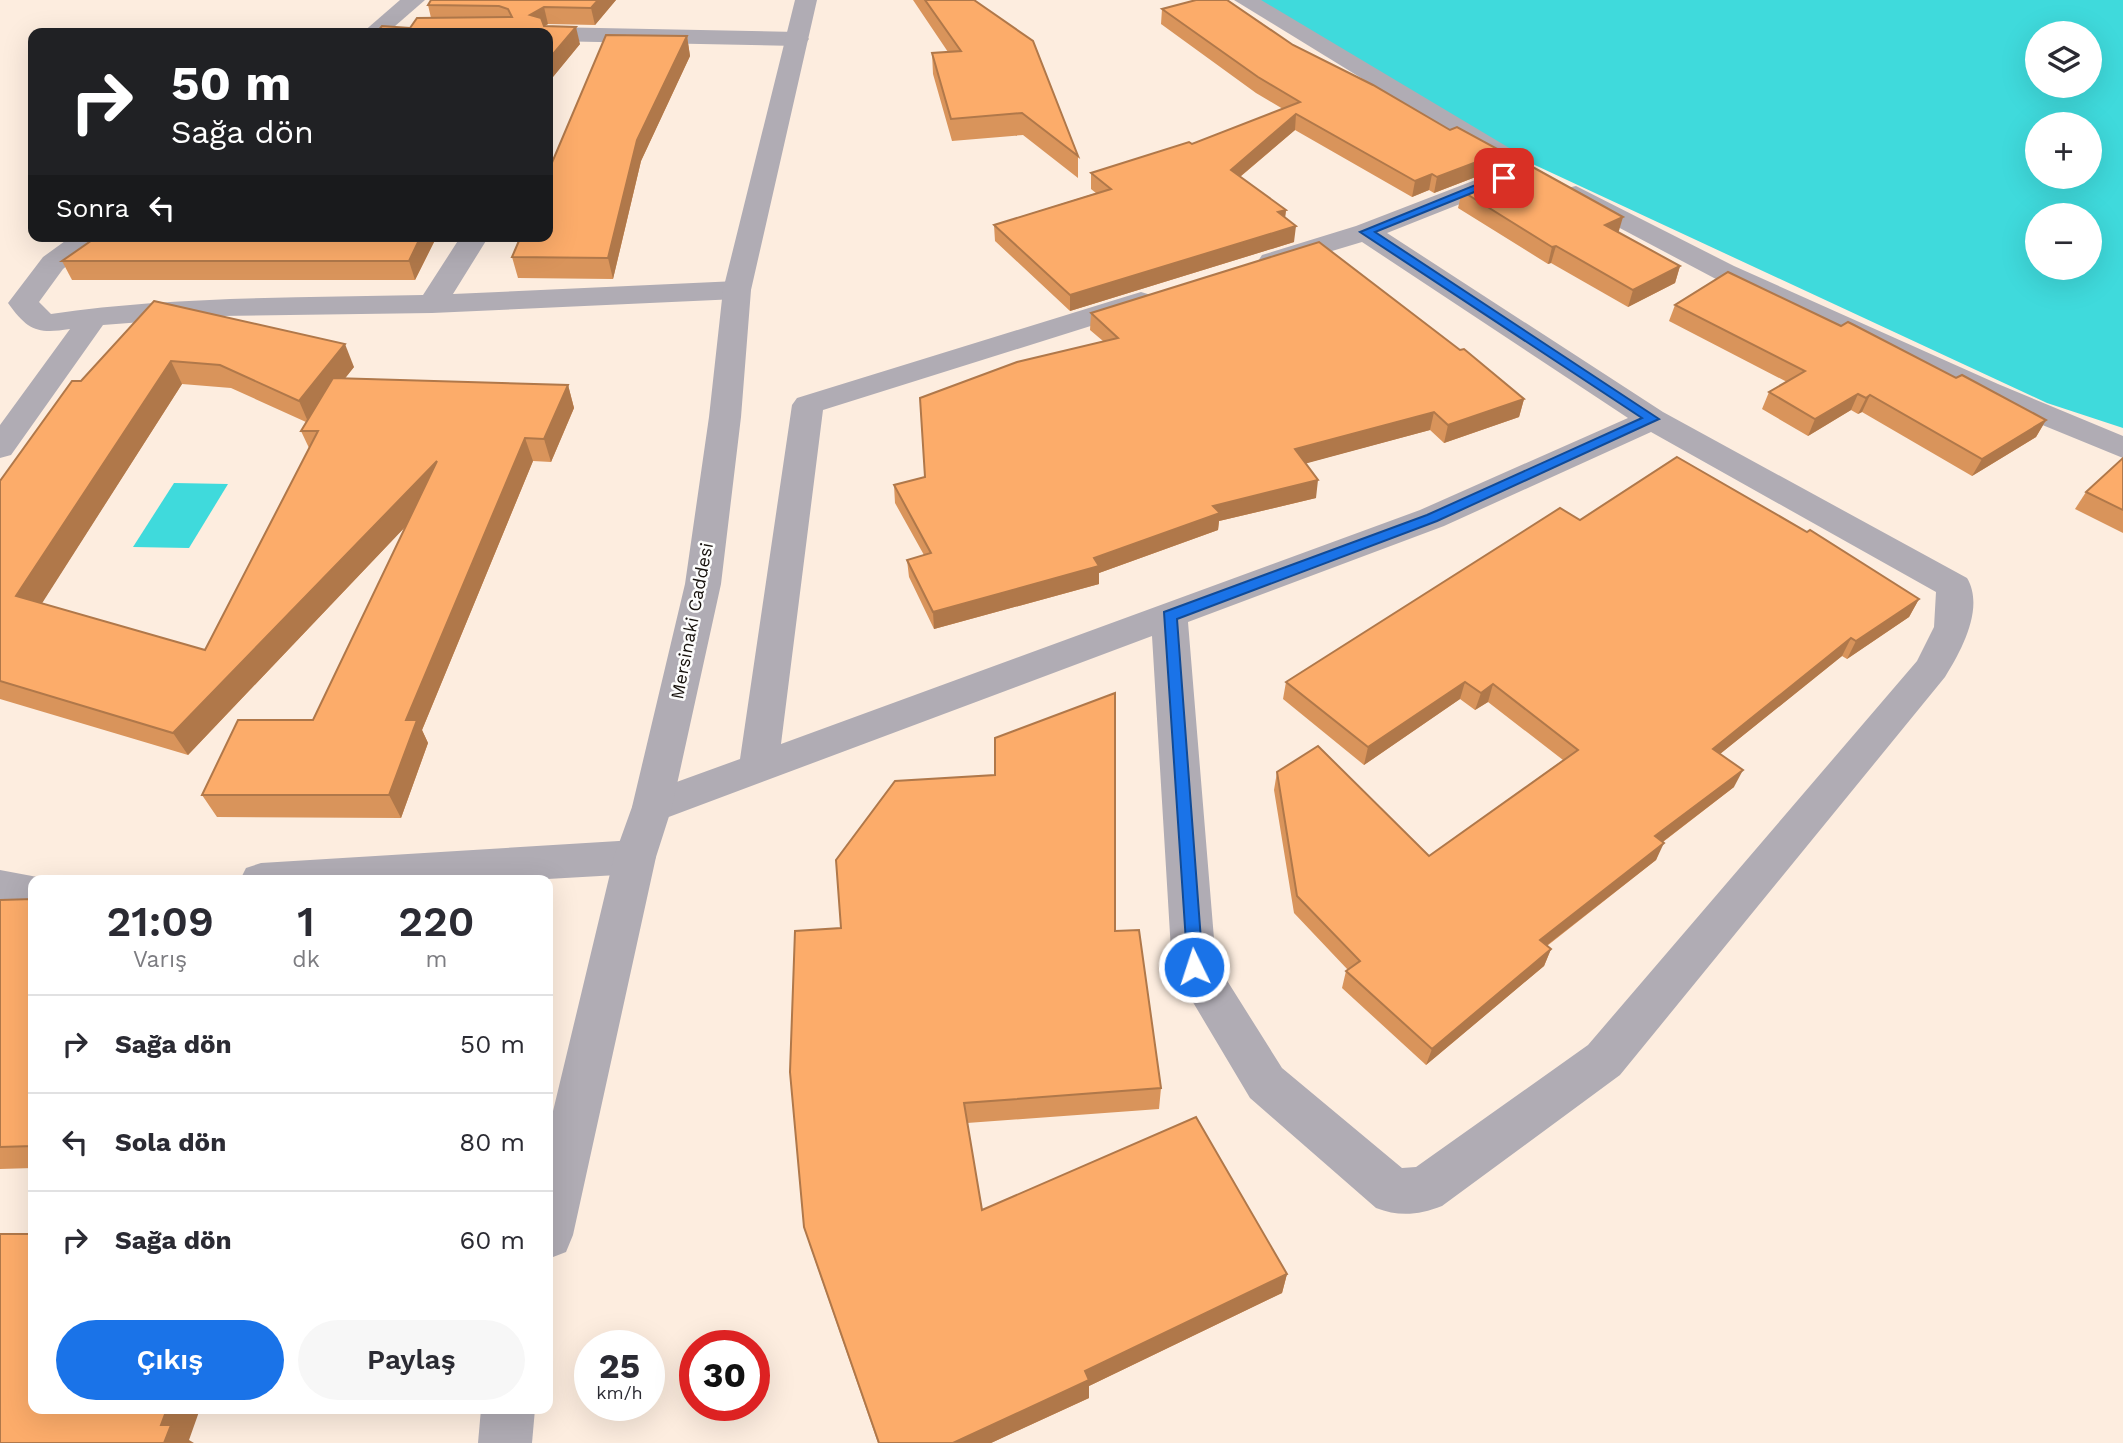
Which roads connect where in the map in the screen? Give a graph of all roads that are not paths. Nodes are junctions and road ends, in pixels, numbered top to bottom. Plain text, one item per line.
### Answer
1 (414, 0) edge
2 (806, 0) edge
3 (1245, 0) edge
4 (379, 28) edge
5 (553, 34) edge
6 (797, 39) junction
7 (1539, 175) junction
8 (1366, 232) junction
9 (82, 242) edge
10 (471, 242) edge
11 (1246, 269) edge
12 (737, 290) junction
13 (1167, 293) edge
14 (432, 304) junction
15 (95, 315) junction
16 (1652, 419) junction
17 (0, 448) edge
18 (2123, 449) edge
19 (1169, 616) junction
20 (758, 768) junction
21 (652, 807) junction
22 (635, 857) junction
23 (342, 875) edge
24 (0, 887) edge
25 (28, 890) edge
26 (553, 1214) edge
27 (508, 1414) edge
28 (505, 1443) edge

1 - 4 street
2 - 6 street, Mersinaki Caddesi
3 - 7 street
5 - 6 street
6 - 12 street, Mersinaki Caddesi
7 - 8 street
7 - 18 street
8 - 11 street
8 - 16 street
9 - 15 street
10 - 14 street
12 - 14 street
12 - 21 street, Mersinaki Caddesi
13 - 20 street
14 - 15 street
15 - 17 street
16 - 19 street
16 - 19 street
19 - 20 street
20 - 21 street
21 - 22 street, Mersinaki Caddesi
22 - 23 street
22 - 26 street, Mersinaki Caddesi
24 - 25 street
27 - 28 street

